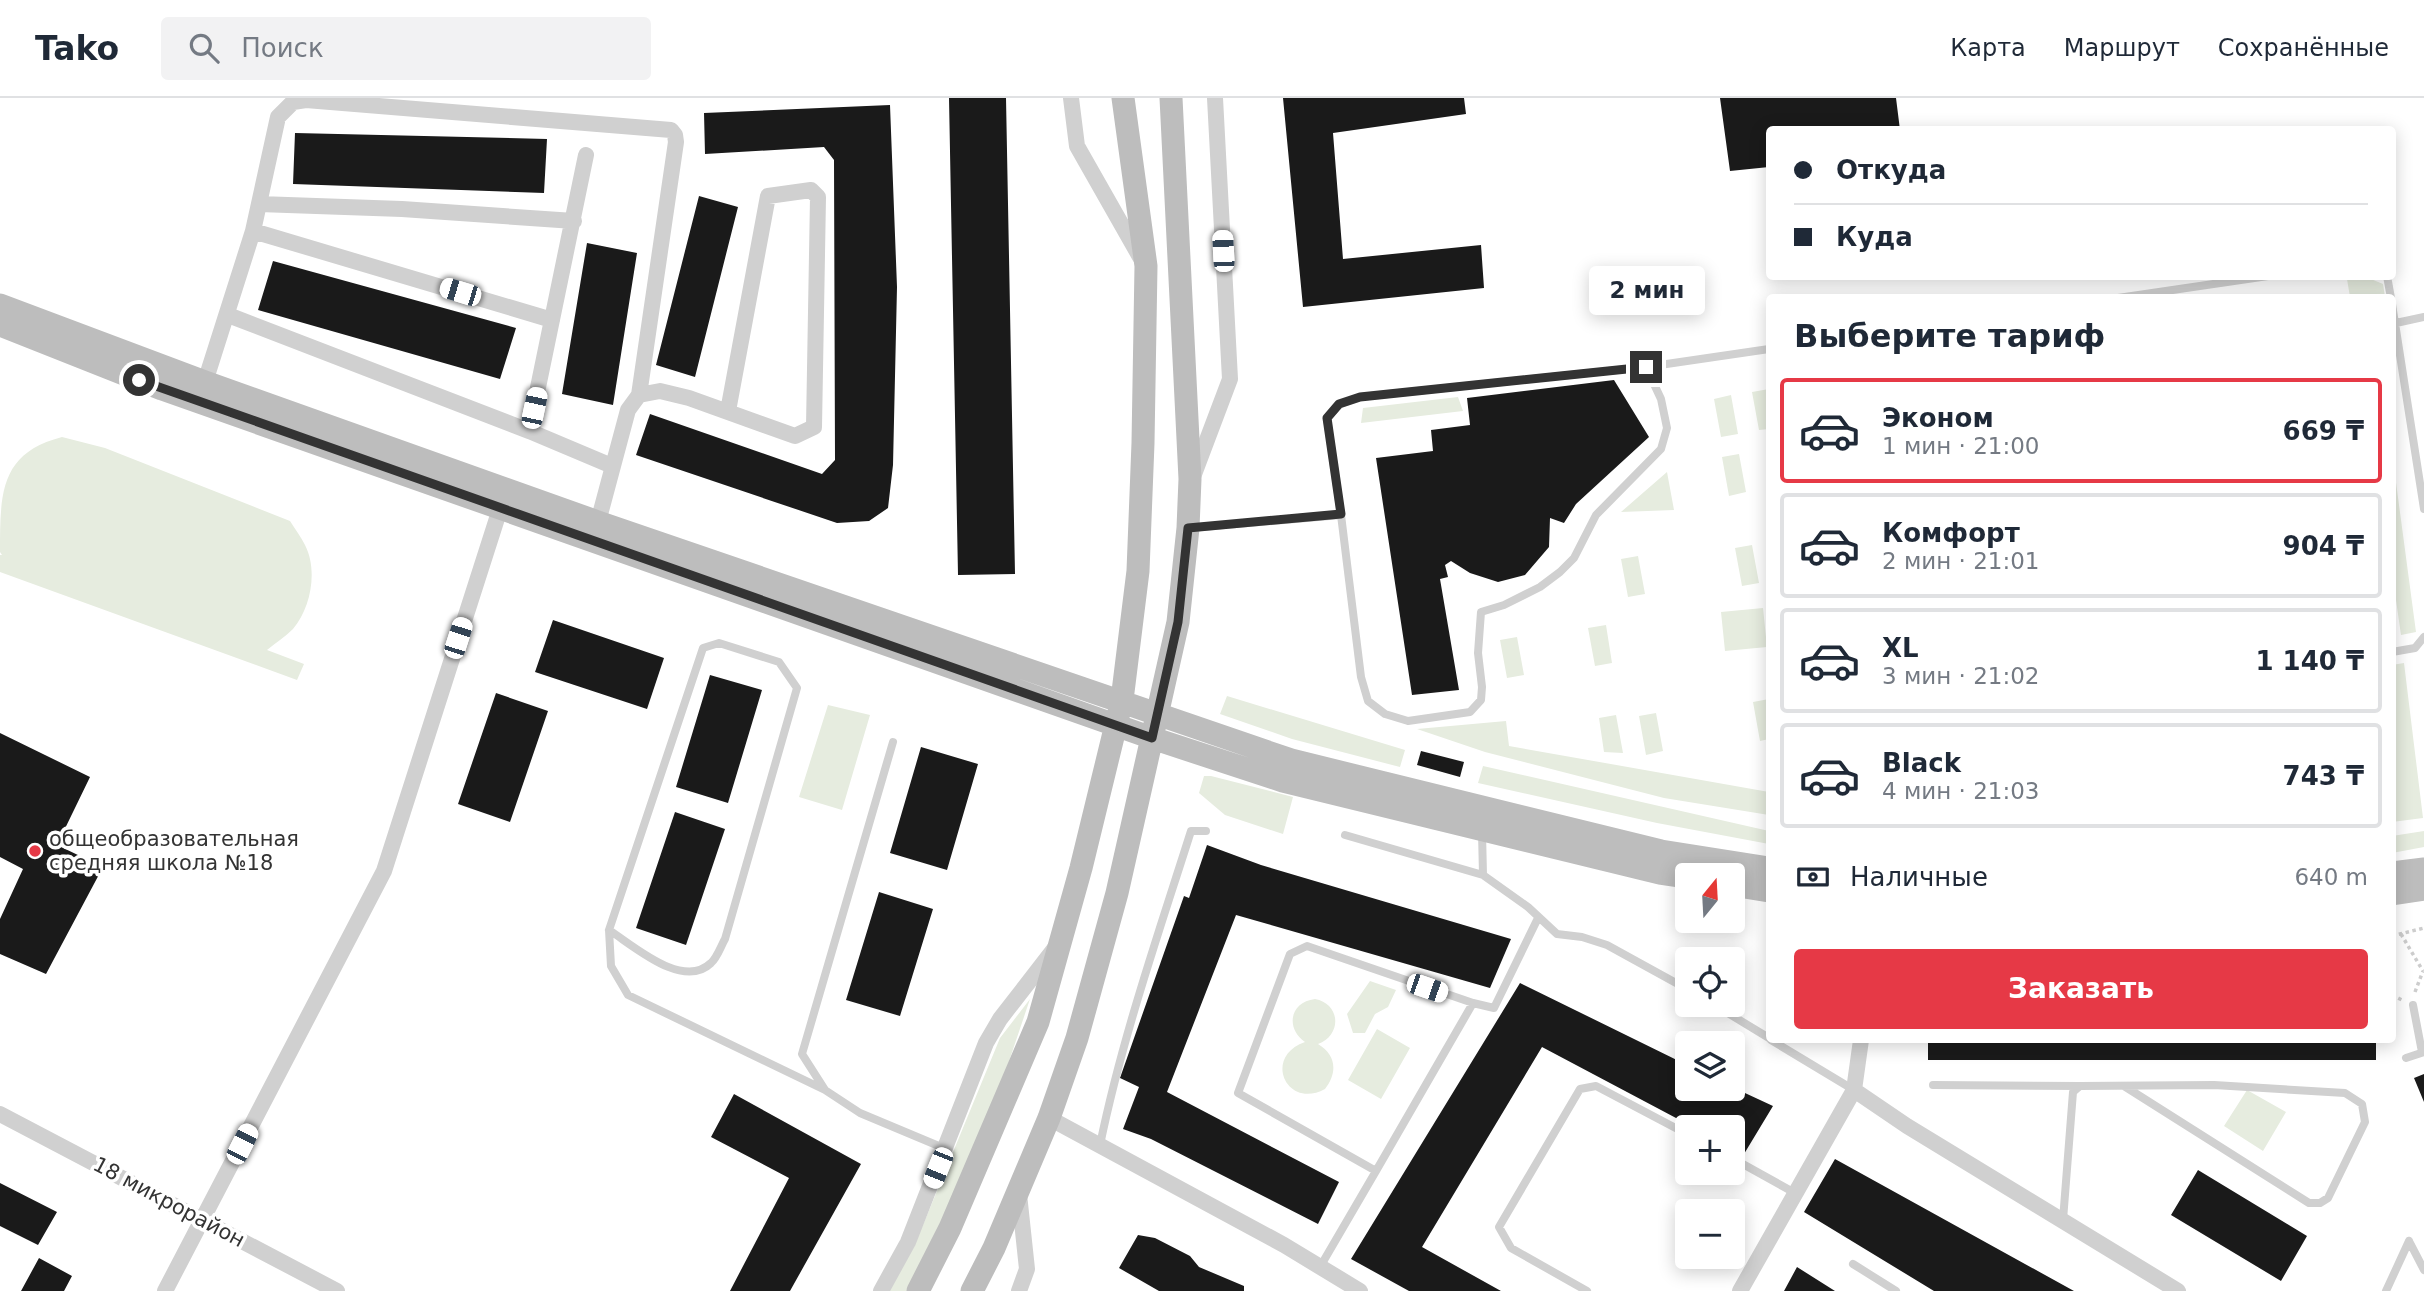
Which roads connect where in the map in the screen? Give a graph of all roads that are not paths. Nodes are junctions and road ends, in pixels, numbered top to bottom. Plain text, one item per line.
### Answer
1 (1071, 98) edge
2 (1123, 98) edge
3 (1171, 98) edge
4 (1215, 98) edge
5 (586, 155) dead end
6 (259, 204) junction
7 (575, 221) junction
8 (253, 230) junction
9 (1146, 266) junction
10 (2241, 280) edge
11 (2145, 294) edge
12 (0, 305) edge
13 (228, 315) junction
14 (2424, 317) edge
15 (552, 320) junction
16 (2396, 323) joint
17 (0, 325) edge
18 (1766, 349) edge
19 (1646, 367) junction
20 (205, 383) junction
21 (639, 395) junction
22 (728, 411) junction
23 (529, 431) junction
24 (2424, 445) edge
25 (2414, 446) junction
26 (612, 466) junction
27 (1189, 486) junction
28 (500, 509) junction
29 (2424, 509) edge
30 (1341, 514) junction
31 (597, 522) junction
32 (1188, 528) junction
33 (2424, 637) edge
34 (2396, 651) edge
35 (1122, 700) junction
36 (1156, 714) junction
37 (1115, 724) junction
38 (1152, 738) junction
39 (894, 741) dead end
40 (1482, 829) junction
41 (1206, 831) dead end
42 (1345, 835) dead end
43 (1766, 868) edge
44 (2424, 869) edge
45 (2396, 872) edge
46 (1675, 874) edge
47 (1483, 875) junction
48 (1745, 887) edge
49 (2424, 889) edge
50 (1766, 891) edge
51 (2396, 893) edge
52 (1538, 918) junction
53 (609, 930) junction
54 (1061, 941) junction
55 (1675, 982) edge
56 (1473, 1003) junction
57 (2413, 1005) road end
58 (1734, 1017) edge
59 (1766, 1037) edge
60 (1777, 1043) edge
61 (1861, 1043) edge
62 (2423, 1052) edge
63 (2406, 1058) dead end
64 (1933, 1085) dead end
65 (2080, 1086) junction
66 (2124, 1086) junction
67 (825, 1090) junction
68 (1854, 1090) junction
69 (0, 1114) edge
70 (1049, 1118) junction
71 (1675, 1128) edge
72 (1100, 1145) junction
73 (946, 1150) junction
74 (1745, 1165) edge
75 (1376, 1171) junction
76 (1018, 1186) junction
77 (1795, 1193) junction
78 (203, 1219) junction
79 (2063, 1220) junction
80 (1853, 1264) dead end
81 (1320, 1267) junction
82 (2424, 1270) edge
83 (1354, 1289) edge
84 (165, 1291) edge
85 (337, 1291) edge
86 (881, 1291) edge
87 (918, 1291) edge
88 (972, 1291) edge
89 (1018, 1291) edge
90 (1587, 1291) edge
91 (1740, 1291) edge
92 (1896, 1291) edge
93 (2178, 1291) edge
94 (2386, 1291) edge

1 - 9 street
2 - 9 main road
3 - 27 main road
4 - 27 street
5 - 7 street
6 - 7 street
6 - 8 street
6 - 21 street
7 - 15 street
8 - 13 street
8 - 15 street
9 - 35 main road
10 - 11 lane
12 - 20 main road
13 - 20 street
13 - 23 street
14 - 16 lane
15 - 23 street
16 - 25 lane
17 - 28 main road
18 - 19 lane
19 - 30 lane
19 - 30 lane
20 - 31 main road
21 - 22 street
21 - 26 street
22 - 22 street
23 - 26 street
24 - 25 lane
25 - 29 lane
26 - 31 street
27 - 32 main road
28 - 37 main road
28 - 78 street
30 - 32 lane
31 - 35 main road
32 - 36 main road
33 - 34 lane
35 - 36 main road
35 - 37 main road
36 - 38 main road
36 - 43 main road
37 - 38 main road
37 - 54 main road
38 - 40 main road
38 - 70 main road
39 - 67 lane
40 - 46 main road
40 - 47 lane
41 - 72 lane
42 - 47 lane
44 - 45 main road
47 - 52 lane
48 - 50 main road
49 - 51 main road
52 - 55 lane
52 - 56 lane
53 - 53 lane
53 - 67 lane
54 - 73 street
54 - 87 main road
56 - 75 lane
56 - 75 lane
57 - 62 lane
58 - 59 lane
60 - 68 lane
61 - 68 street
62 - 63 lane
64 - 65 lane
65 - 66 lane
65 - 79 lane
66 - 66 lane
67 - 73 lane
68 - 77 street
68 - 79 street
69 - 78 street, 18 микрорайон
70 - 72 street
70 - 76 main road
71 - 90 lane
72 - 81 street
73 - 86 street
74 - 77 lane
75 - 81 lane
76 - 88 main road
76 - 89 street
77 - 91 street
78 - 84 street
78 - 85 street, 18 микрорайон
79 - 93 street
80 - 92 lane
81 - 83 street
82 - 94 lane

